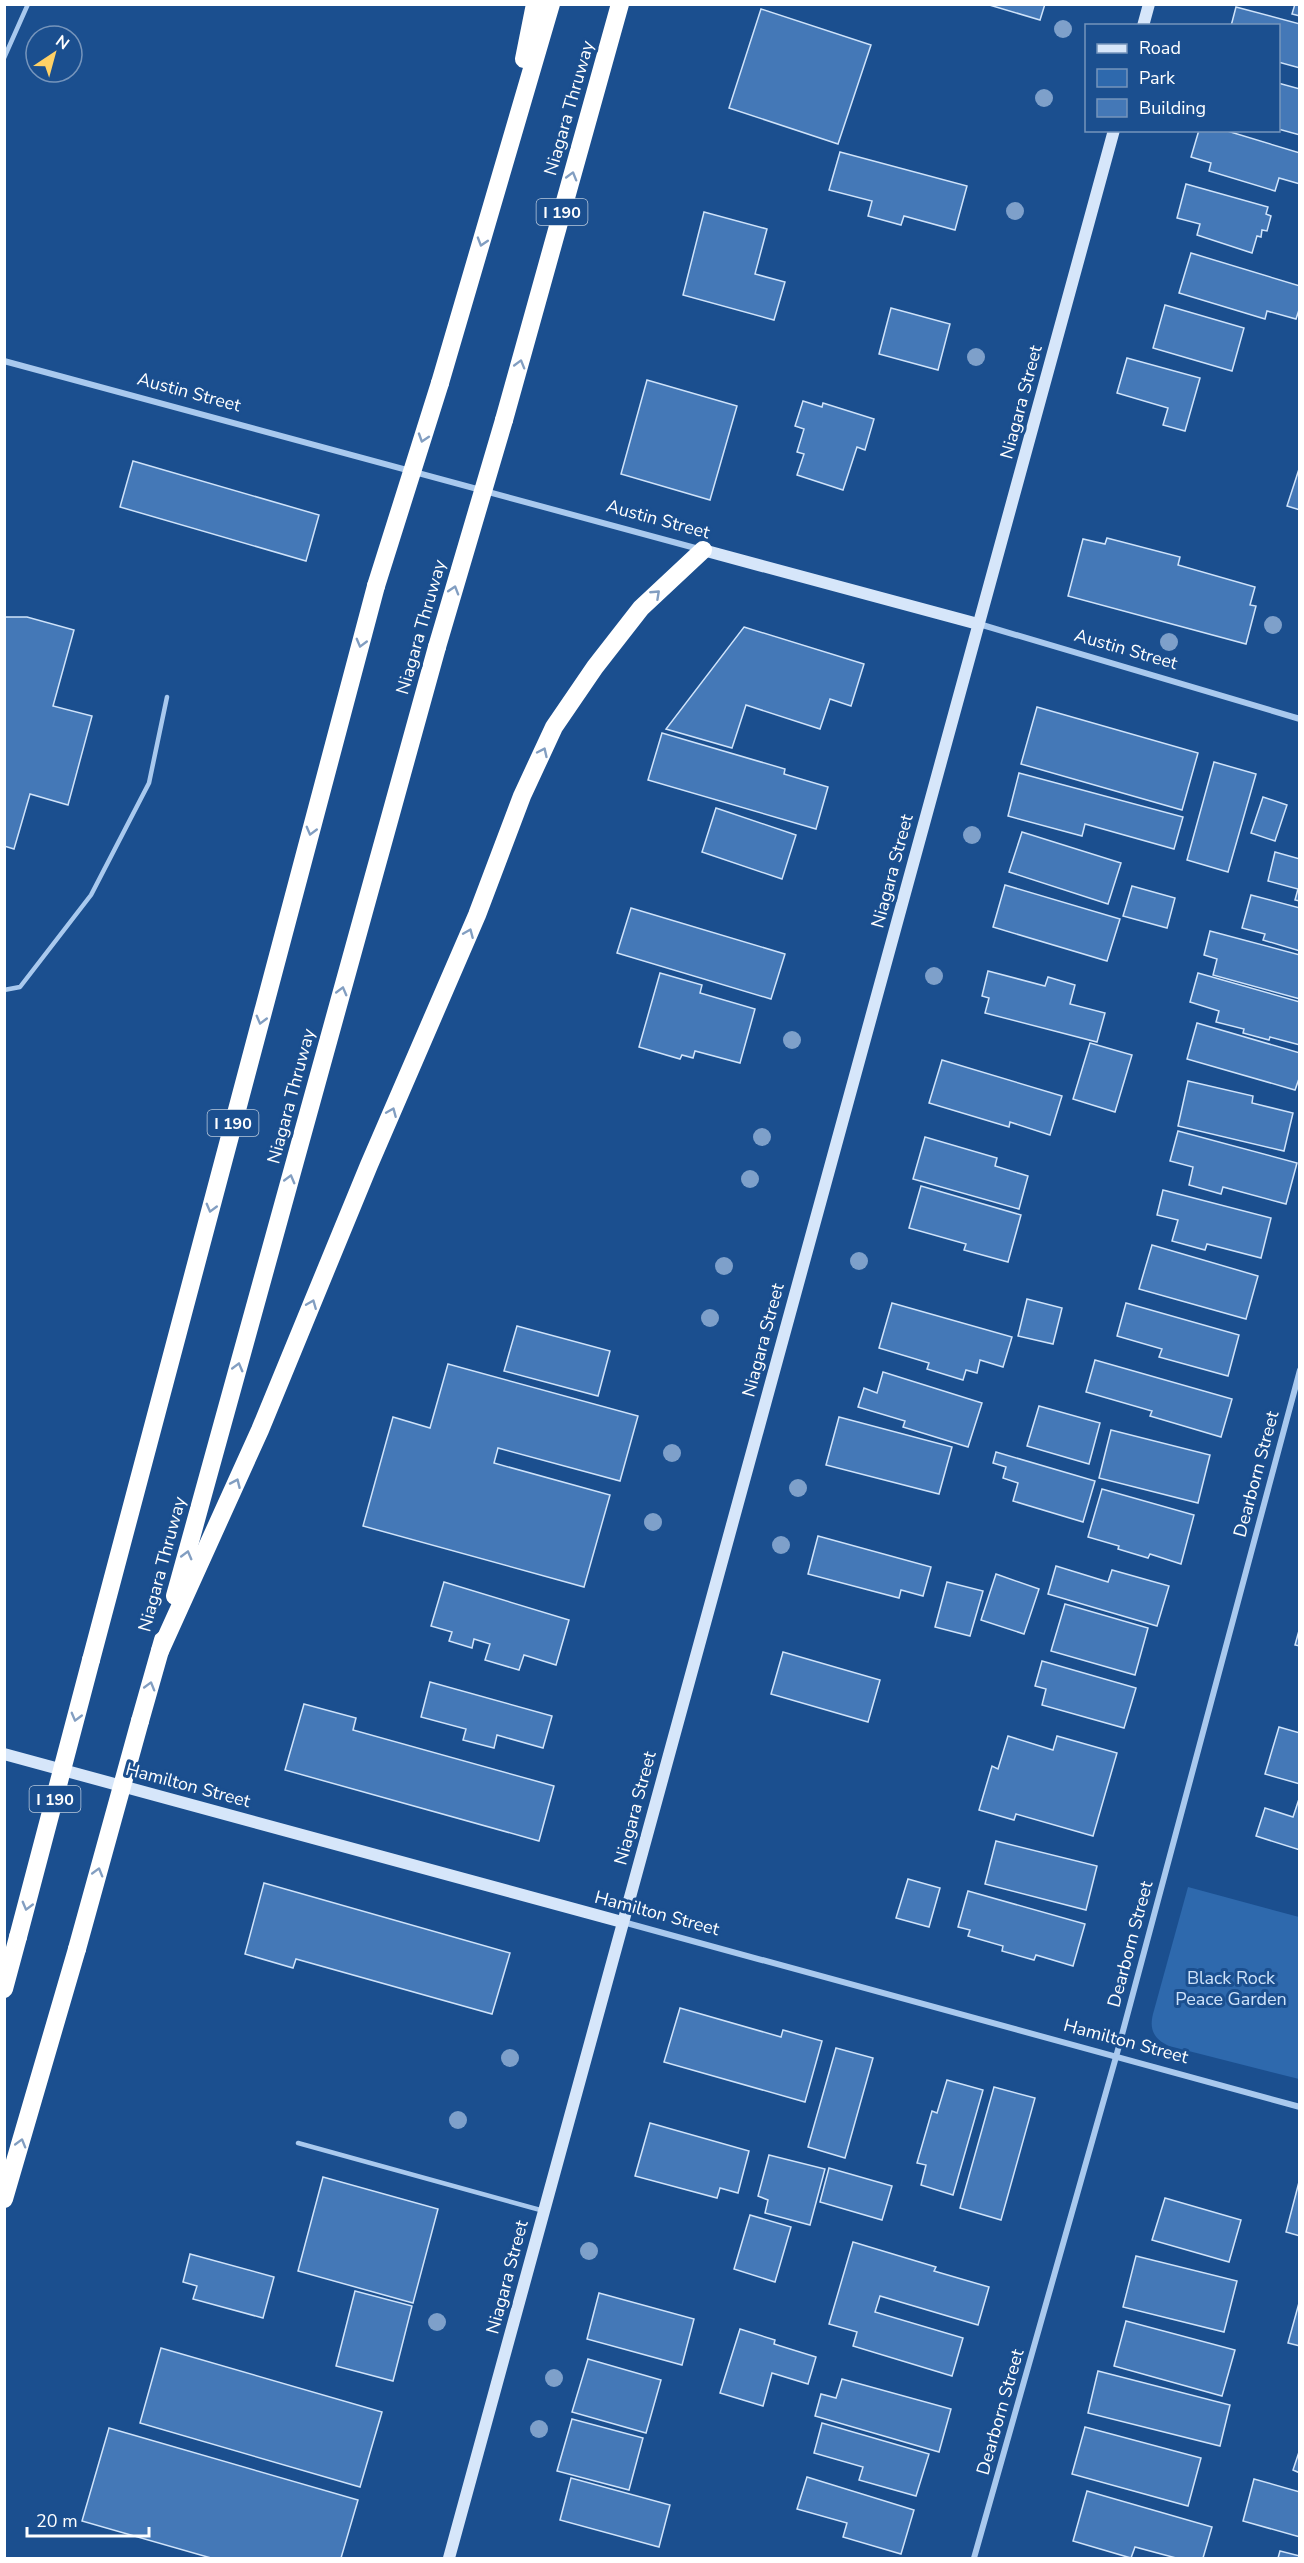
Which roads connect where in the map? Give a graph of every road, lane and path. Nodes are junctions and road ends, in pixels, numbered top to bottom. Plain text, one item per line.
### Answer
1 (28, 4) edge
2 (535, 4) edge
3 (551, 4) edge
4 (620, 4) edge
5 (1149, 4) edge
6 (1144, 24) edge
7 (4, 58) edge
8 (1113, 132) edge
9 (494, 203) junction
10 (4, 361) edge
11 (703, 550) junction
12 (978, 624) junction
13 (167, 697) dead end
14 (1299, 719) edge
15 (4, 990) edge
16 (1299, 1370) edge
17 (160, 1652) junction
18 (4, 1754) edge
19 (622, 1922) junction
20 (4, 1989) edge
21 (1116, 2057) junction
22 (1299, 2107) edge
23 (298, 2143) dead end
24 (4, 2199) edge
25 (543, 2211) junction
26 (449, 2559) edge
27 (975, 2559) edge

1 - 7 lane
2 - 9 highway
3 - 9 highway, I 190
17 -> 4 highway, Niagara Thruway / I 190, bridge
5 - 6 main road
8 - 12 main road, Niagara Street
9 -> 20 highway, I 190, bridge
10 - 11 street, Austin Street
11 - 12 main road, Austin Street
17 -> 11 highway
12 - 14 street, Austin Street
12 - 19 main road, Niagara Street
13 - 15 lane
16 - 21 street, Dearborn Street
24 -> 17 highway, Niagara Thruway / I 190, bridge
18 - 19 main road, Hamilton Street
19 - 21 street, Hamilton Street
19 - 25 main road, Niagara Street
21 - 22 street, Hamilton Street
21 - 27 street, Dearborn Street
23 - 25 lane
25 - 26 main road, Niagara Street

